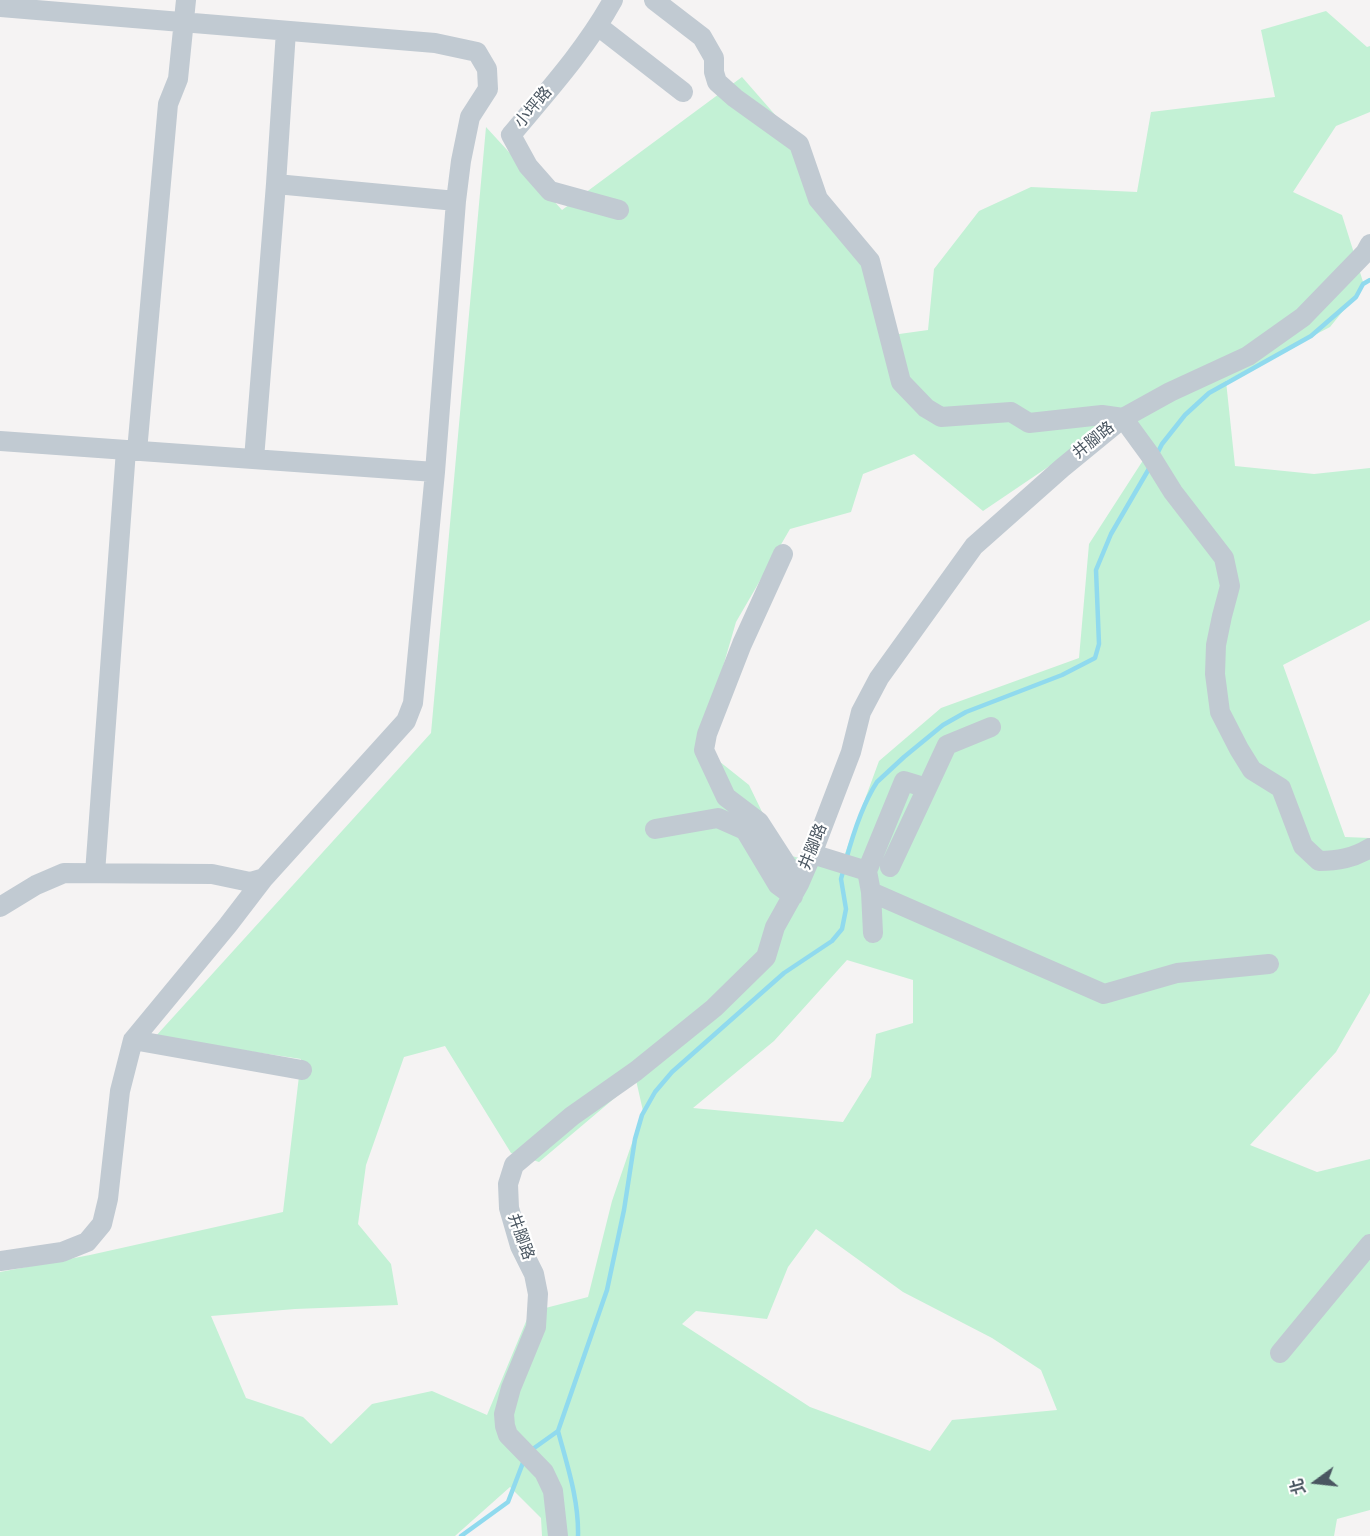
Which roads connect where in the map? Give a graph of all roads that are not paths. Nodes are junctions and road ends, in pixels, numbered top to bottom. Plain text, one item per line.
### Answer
1 (186, 0) edge
2 (613, 0) edge
3 (654, 0) edge
4 (0, 7) edge
5 (183, 22) junction
6 (598, 26) junction
7 (286, 31) junction
8 (683, 92) dead end
9 (276, 184) junction
10 (456, 201) junction
11 (619, 210) dead end
12 (1370, 244) edge
13 (1123, 417) junction
14 (0, 441) edge
15 (132, 450) junction
16 (254, 459) junction
17 (435, 472) junction
18 (783, 554) dead end
19 (991, 727) dead end
20 (927, 788) junction
21 (655, 829) dead end
22 (1370, 848) edge
23 (812, 854) junction
24 (890, 867) dead end
25 (867, 870) junction
26 (95, 873) junction
27 (264, 878) junction
28 (796, 890) junction
29 (871, 892) junction
30 (0, 907) edge
31 (873, 933) dead end
32 (1269, 964) dead end
33 (133, 1040) junction
34 (302, 1070) dead end
35 (1370, 1244) edge
36 (0, 1261) edge
37 (1280, 1353) dead end
38 (558, 1536) edge

1 - 5 street
2 - 6 street, 小坪路
3 - 13 street
4 - 5 street
5 - 7 street
5 - 15 street
6 - 8 street
6 - 11 street, 小坪路
7 - 9 street
7 - 10 street
9 - 10 street
9 - 16 street
10 - 17 street
12 - 13 street, 井腳路
13 - 22 street
13 - 23 street, 井腳路
14 - 15 street
15 - 16 street
15 - 26 street
16 - 17 street
17 - 27 street
18 - 28 street
19 - 20 street
20 - 24 street
20 - 25 street
21 - 28 street
23 - 25 street
23 - 28 street, 井腳路
25 - 29 street
26 - 27 street
26 - 30 street
27 - 33 street
28 - 38 street, 井腳路
29 - 31 street
29 - 32 street
33 - 34 street
33 - 36 street
35 - 37 street

